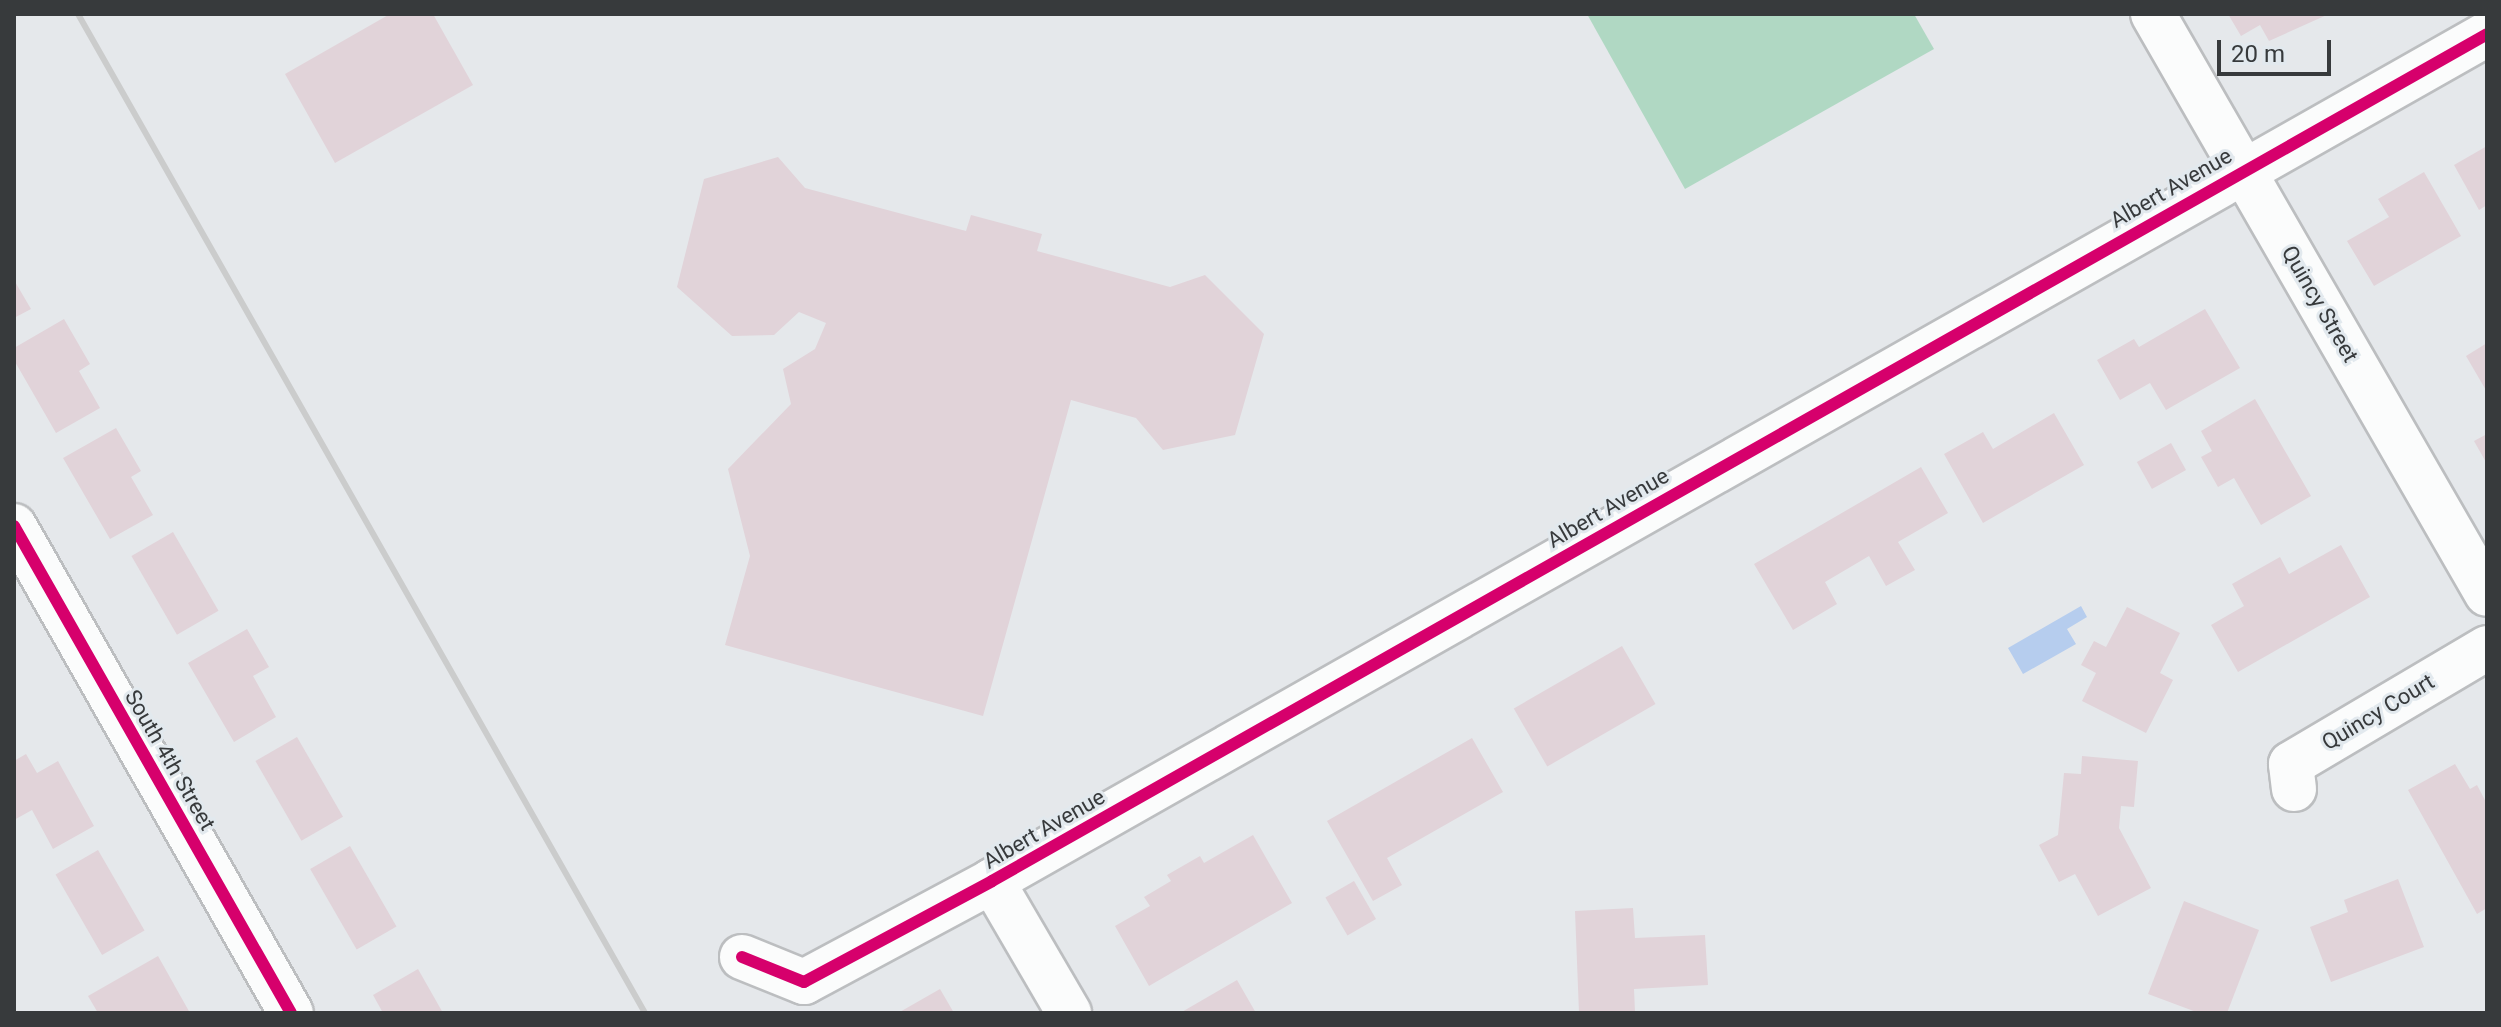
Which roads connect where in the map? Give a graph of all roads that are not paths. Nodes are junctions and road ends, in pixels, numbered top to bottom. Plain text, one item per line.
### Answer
1 (2153, 14) edge
2 (2487, 34) edge
3 (2243, 170) junction
4 (14, 526) edge
5 (2487, 594) edge
6 (2487, 648) edge
7 (2294, 789) dead end
8 (992, 881) junction
9 (742, 957) dead end
10 (291, 1013) edge
11 (1069, 1013) edge

1 - 3 street, Quincy Street
2 - 3 street, Albert Avenue
3 - 5 street, Quincy Street
3 - 8 street, Albert Avenue
4 - 10 street, South 4th Street
6 - 7 street, Quincy Court
8 - 9 street, Albert Avenue
8 - 11 street

